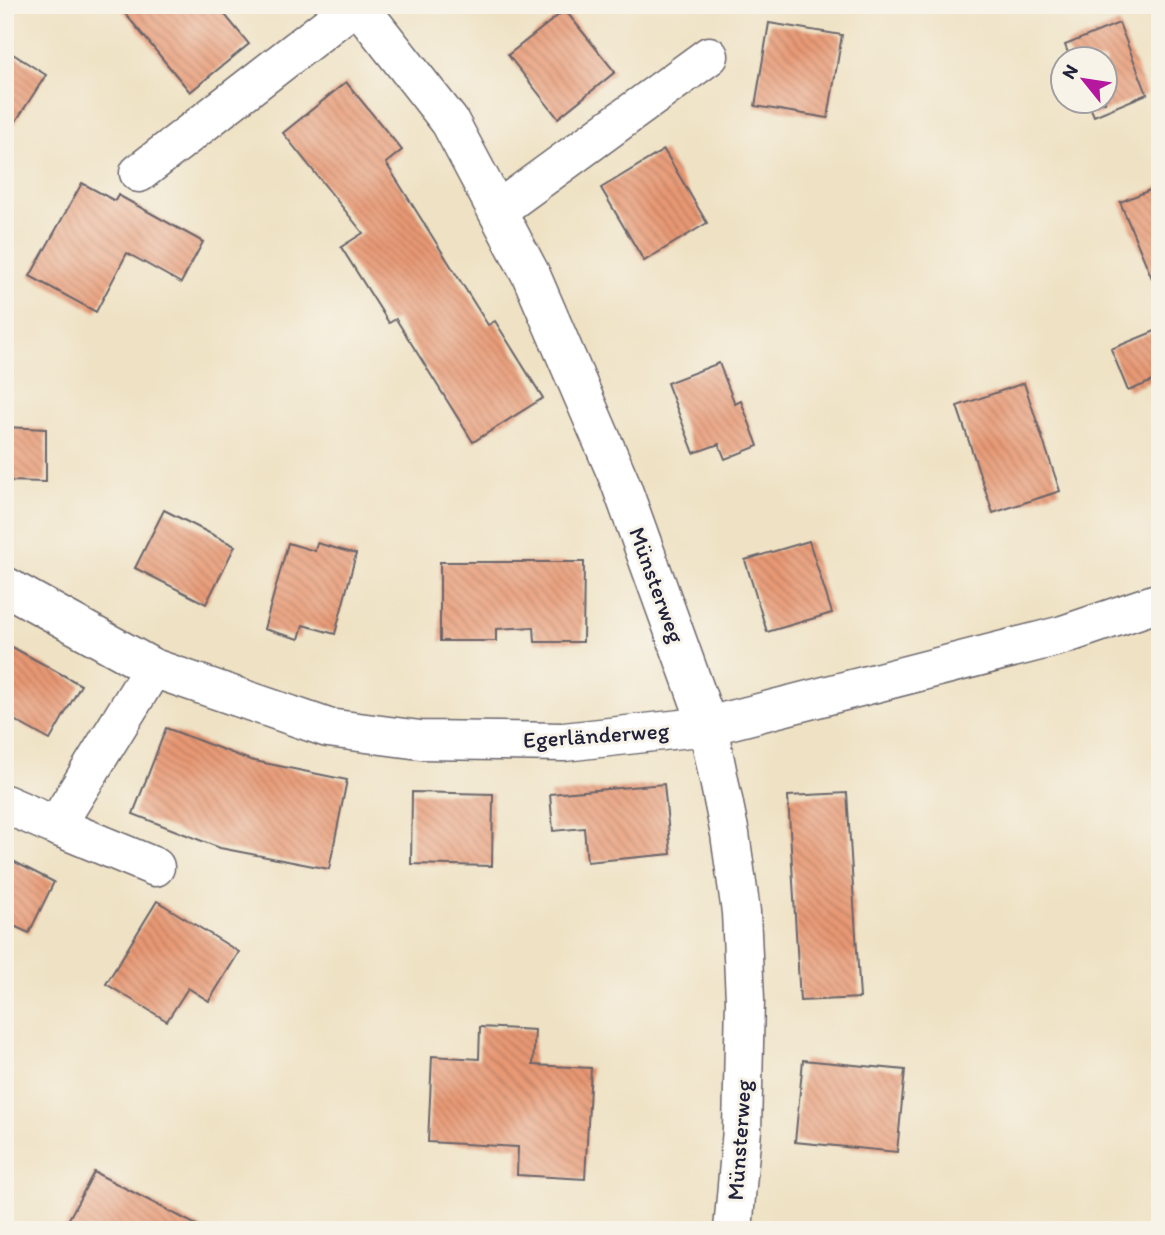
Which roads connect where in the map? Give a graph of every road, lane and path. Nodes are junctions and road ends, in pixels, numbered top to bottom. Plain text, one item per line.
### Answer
1 (357, 5) edge
2 (709, 56) dead end
3 (139, 173) dead end
4 (498, 210) junction
5 (5, 586) edge
6 (1160, 602) edge
7 (153, 668) junction
8 (708, 726) junction
9 (5, 804) edge
10 (56, 826) junction
11 (155, 867) dead end
12 (733, 1230) edge

1 - 3 street
1 - 4 street, Münsterweg
2 - 4 street
4 - 8 street, Münsterweg
5 - 7 street, Egerländerweg
6 - 8 street, Egerländerweg
7 - 8 street, Egerländerweg
7 - 10 street
8 - 12 street, Münsterweg
9 - 10 street
10 - 11 street

